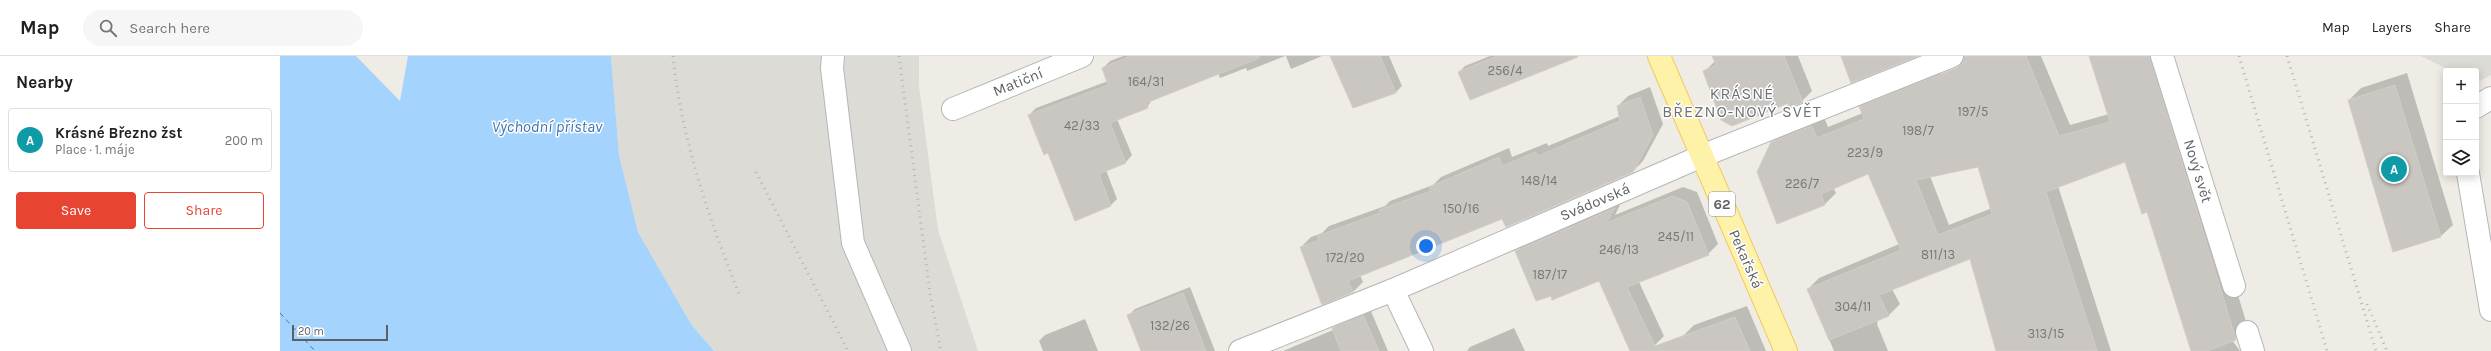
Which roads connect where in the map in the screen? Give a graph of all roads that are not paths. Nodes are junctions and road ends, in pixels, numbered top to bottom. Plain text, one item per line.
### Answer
1 (834, 56) edge
2 (1082, 56) edge
3 (1659, 56) edge
4 (1952, 56) edge
5 (2162, 56) edge
6 (2491, 98) edge
7 (2479, 105) edge
8 (953, 109) dead end
9 (1702, 156) junction
10 (2469, 176) edge
11 (2234, 286) dead end
12 (1393, 290) junction
13 (2491, 310) edge
14 (900, 351) edge
15 (1240, 351) edge
16 (1422, 351) edge
17 (1786, 351) edge

1 - 14 street
2 - 8 street, Matiční
3 - 9 main road, Pekařská / 62
4 - 9 street, Svádovská
5 - 11 street, Nový svět
6 - 7 street
9 - 12 street, Svádovská
9 - 17 main road, Pekařská / 62
10 - 13 street
12 - 15 street, Svádovská
12 - 16 street

